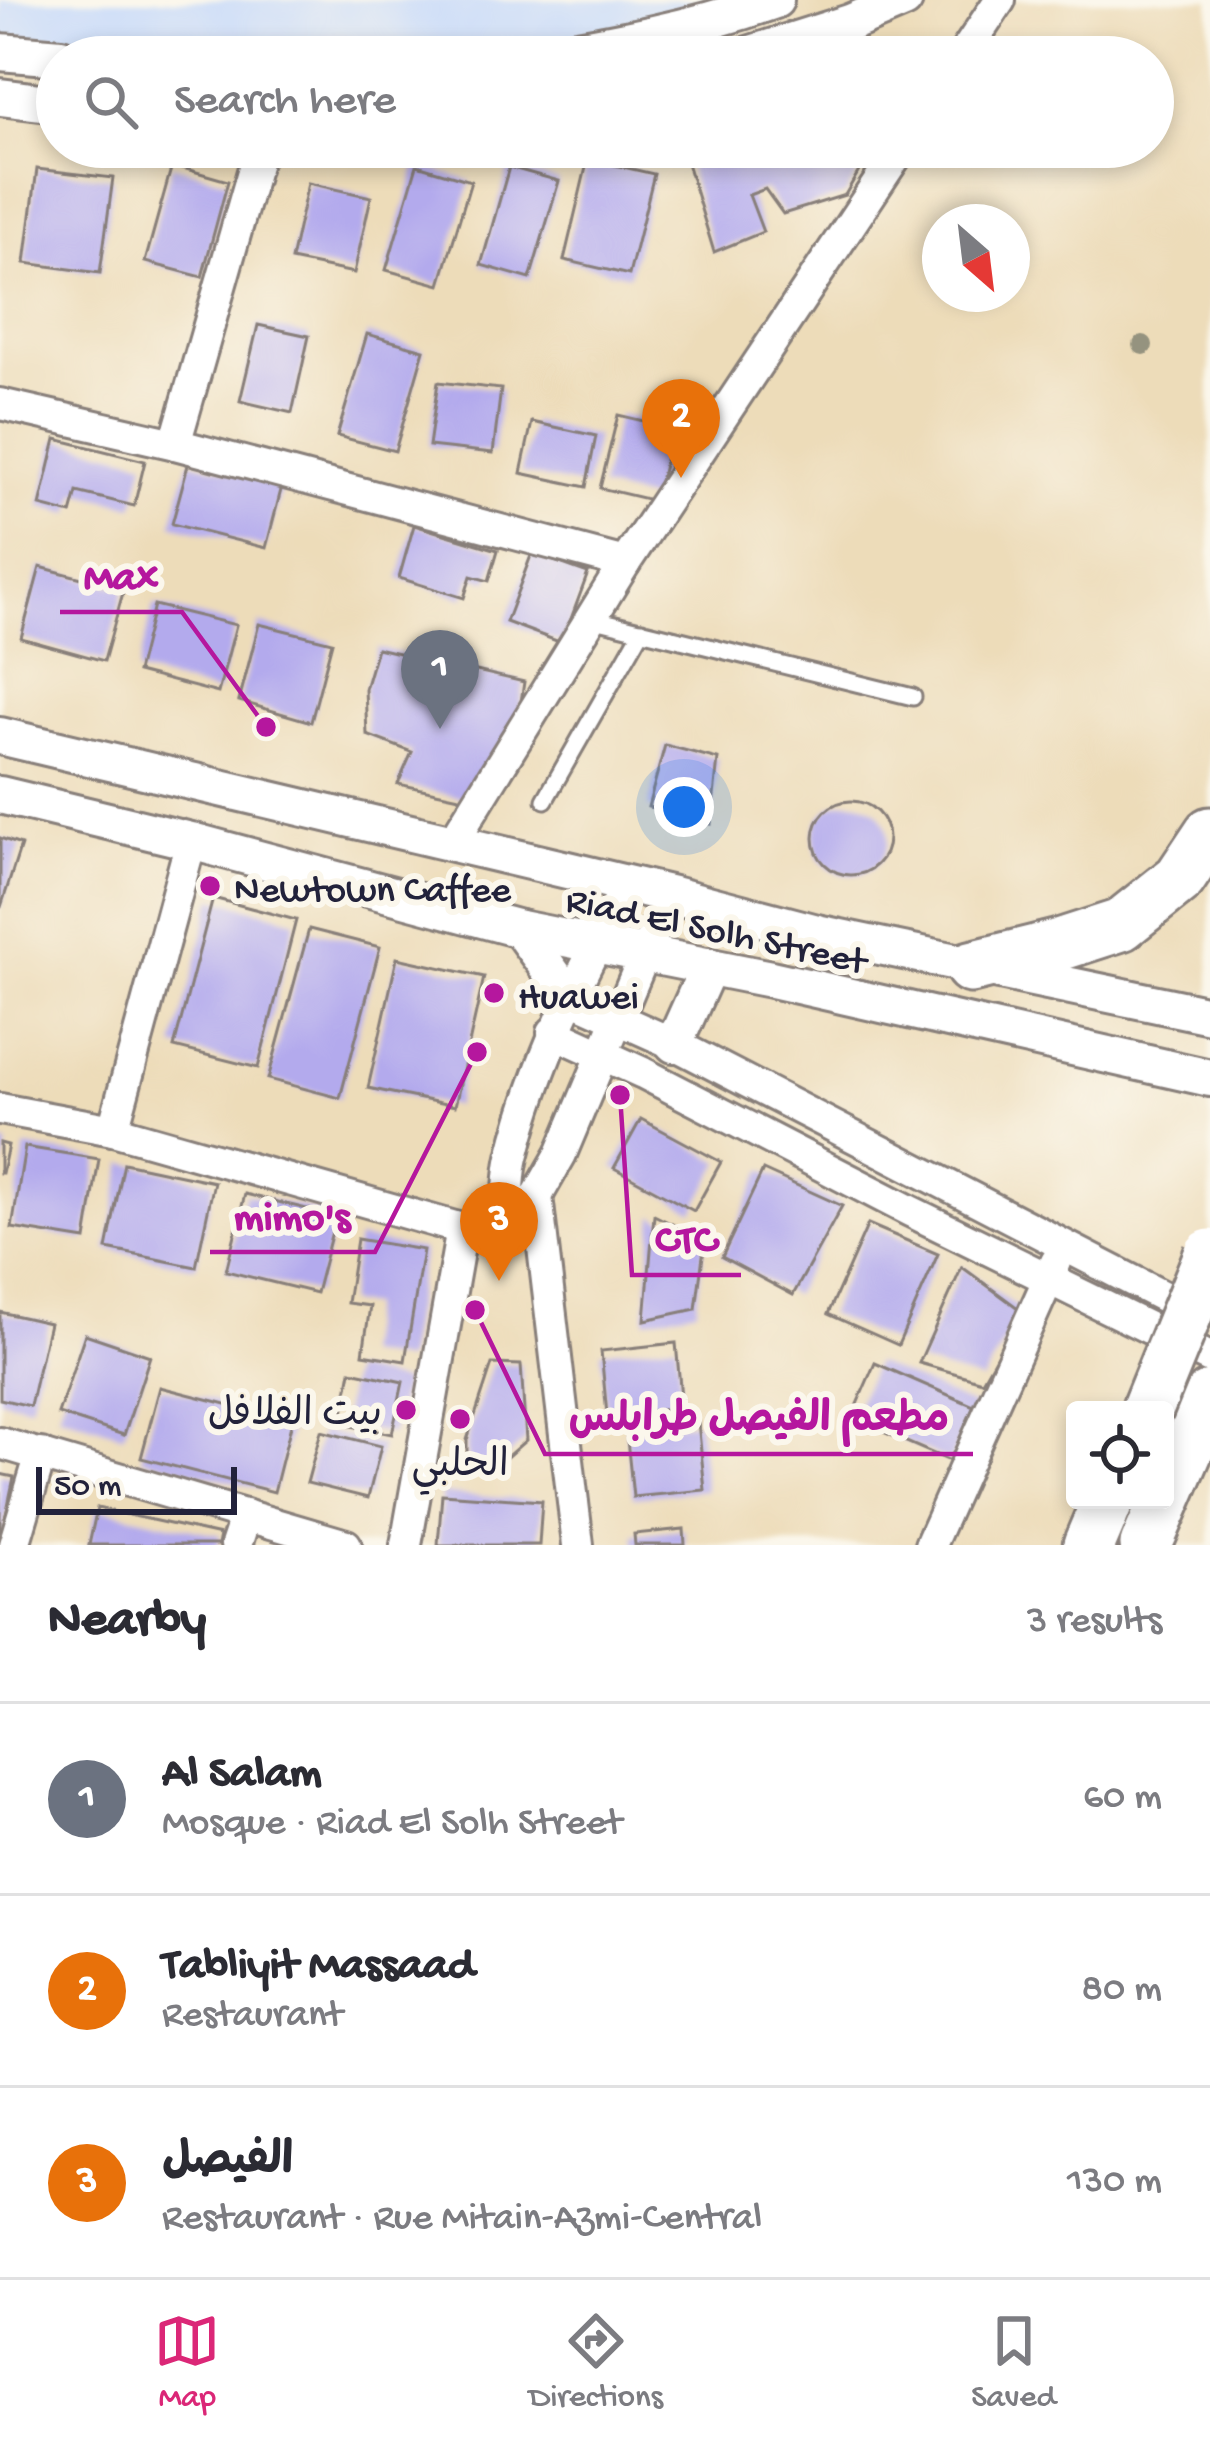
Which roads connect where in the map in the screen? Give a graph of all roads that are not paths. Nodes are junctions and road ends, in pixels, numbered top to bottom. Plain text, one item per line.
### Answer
1 (776, 0) edge
2 (904, 0) edge
3 (1000, 0) edge
4 (639, 36) edge
5 (809, 36) edge
6 (976, 36) edge
7 (0, 52) edge
8 (36, 55) edge
9 (0, 98) edge
10 (36, 102) edge
11 (254, 168) edge
12 (888, 168) edge
13 (2, 412) edge
14 (175, 445) junction
15 (625, 563) junction
16 (591, 618) junction
17 (642, 630) junction
18 (913, 697) dead end
19 (0, 736) edge
20 (0, 795) edge
21 (545, 800) dead end
22 (1210, 832) edge
23 (191, 841) junction
24 (451, 845) junction
25 (628, 885) junction
26 (673, 895) junction
27 (520, 928) junction
28 (596, 945) junction
29 (644, 954) junction
30 (709, 966) junction
31 (971, 967) junction
32 (569, 997) junction
33 (1210, 1015) edge
34 (617, 1020) junction
35 (554, 1032) junction
36 (674, 1044) junction
37 (603, 1055) junction
38 (1210, 1078) edge
39 (0, 1109) edge
40 (113, 1130) junction
41 (537, 1196) junction
42 (508, 1221) junction
43 (462, 1229) junction
44 (1064, 1246) junction
45 (1210, 1255) edge
46 (1047, 1279) junction
47 (1210, 1321) edge
48 (1210, 1358) edge
49 (1210, 1397) edge
50 (1151, 1401) edge
51 (0, 1443) edge
52 (41, 1454) junction
53 (1104, 1509) edge
54 (241, 1530) edge
55 (14, 1545) edge
56 (346, 1545) edge
57 (406, 1545) edge
58 (578, 1545) edge
59 (930, 1545) edge
60 (1089, 1545) edge
61 (1146, 1545) edge

1 - 4 street
2 - 5 street
3 - 6 street
7 - 8 street
9 - 10 street
11 - 14 street
12 - 15 street
13 - 14 street
14 - 15 street
15 - 16 street
16 - 17 lane
16 - 24 street
17 - 18 lane
17 - 21 lane
19 - 24 street, Riad El Solh Street
20 - 23 street, Riad El Solh Street
22 - 31 highway
23 - 27 street, Riad El Solh Street
23 - 40 street
24 - 25 street, Riad El Solh Street
25 - 26 street, Riad El Solh Street
25 - 28 street
26 - 29 street
26 - 31 street, Riad El Solh Street
27 - 28 street, Riad El Solh Street
27 - 32 street
28 - 29 street, Riad El Solh Street
28 - 32 street
29 - 30 street, Riad El Solh Street
29 - 34 street
30 - 36 street
30 - 38 street, Riad El Solh Street
31 - 33 street, Riad El Solh Street
32 - 34 street
32 - 35 street
34 - 36 street
34 - 37 street
35 - 37 street
35 - 42 street
36 - 44 street
37 - 41 street
37 - 46 street
39 - 40 street
40 - 43 street
41 - 42 street
41 - 58 street
42 - 43 street
43 - 57 street
44 - 46 street
44 - 47 street
45 - 50 highway, bridge
46 - 48 street
46 - 59 street
49 - 61 highway
51 - 52 street
52 - 54 street
52 - 55 street
53 - 60 highway
54 - 56 street

